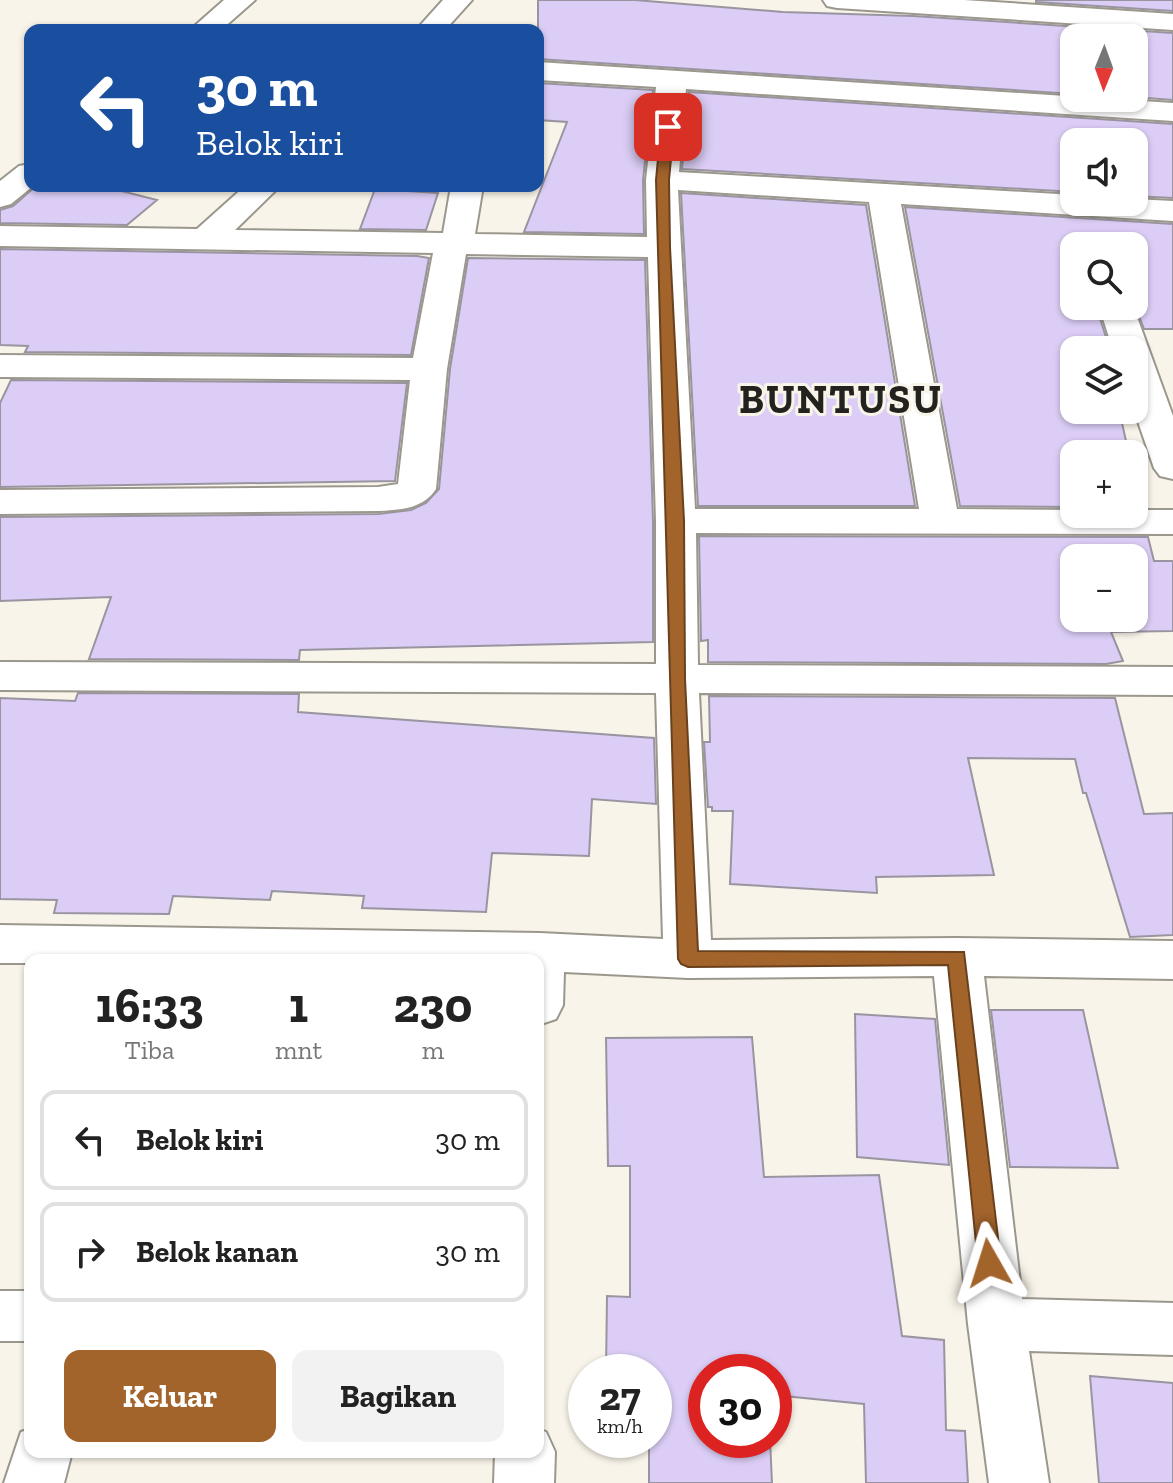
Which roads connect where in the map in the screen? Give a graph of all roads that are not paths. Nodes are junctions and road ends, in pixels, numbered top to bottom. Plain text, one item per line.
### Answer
1 (241, 0) edge
2 (458, 0) edge
3 (837, 0) edge
4 (1173, 22) edge
5 (211, 24) edge
6 (436, 24) edge
7 (544, 71) edge
8 (672, 79) junction
9 (1173, 112) edge
10 (24, 178) edge
11 (662, 180) junction
12 (257, 192) edge
13 (466, 192) edge
14 (883, 193) junction
15 (0, 197) edge
16 (1173, 211) edge
17 (0, 236) edge
18 (204, 241) junction
19 (454, 245) junction
20 (664, 247) junction
21 (0, 366) edge
22 (429, 369) junction
23 (1148, 397) edge
24 (1173, 468) edge
25 (0, 502) edge
26 (676, 521) junction
27 (940, 521) junction
28 (1173, 522) edge
29 (0, 676) edge
30 (677, 679) junction
31 (1173, 681) edge
32 (0, 944) edge
33 (540, 952) joint
34 (957, 957) junction
35 (688, 959) junction
36 (1173, 960) edge
37 (0, 1316) edge
38 (24, 1316) edge
39 (996, 1324) junction
40 (1173, 1329) edge
41 (40, 1458) edge
42 (525, 1458) edge
43 (34, 1483) edge
44 (524, 1483) edge
45 (1019, 1483) edge

1 - 5 street
2 - 6 street
3 - 4 street
7 - 8 street
8 - 9 street
8 - 11 street
10 - 15 street
11 - 14 street
11 - 20 street
12 - 18 street
13 - 19 street
14 - 16 street
14 - 27 street
17 - 18 street
18 - 19 street
19 - 20 street
19 - 22 street
20 - 26 street
21 - 22 street
22 - 25 street
23 - 24 street
26 - 27 street
26 - 30 street
27 - 28 street
29 - 30 street
30 - 31 street
30 - 35 street
32 - 33 street
33 - 35 street
34 - 35 street
34 - 36 street
34 - 39 street
37 - 38 street
39 - 40 street
39 - 45 street
41 - 43 street
42 - 44 street

